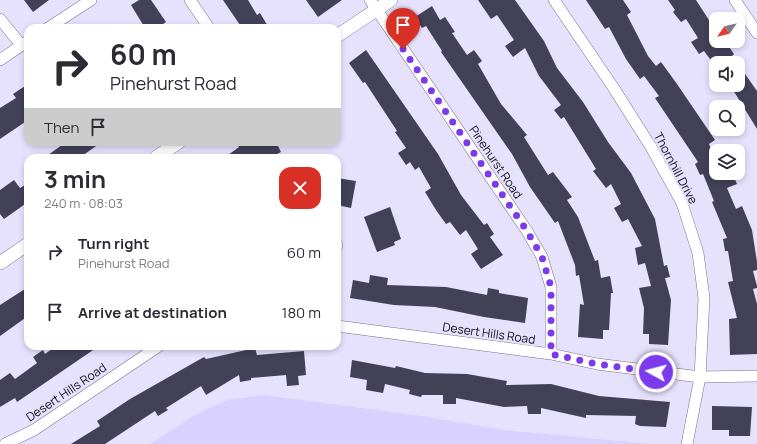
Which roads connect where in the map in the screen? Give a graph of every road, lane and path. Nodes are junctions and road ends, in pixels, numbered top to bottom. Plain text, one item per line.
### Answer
1 (91, 0) edge
2 (190, 0) edge
3 (391, 0) edge
4 (554, 0) edge
5 (735, 0) edge
6 (374, 5) edge
7 (0, 20) edge
8 (54, 24) edge
9 (206, 24) edge
10 (341, 33) edge
11 (757, 33) edge
12 (24, 42) edge
13 (24, 44) edge
14 (0, 60) edge
15 (173, 146) edge
16 (161, 154) edge
17 (24, 247) edge
18 (0, 263) edge
19 (341, 327) edge
20 (153, 350) edge
21 (551, 354) junction
22 (757, 376) edge
23 (700, 377) junction
24 (5, 444) edge
25 (687, 444) edge

1 - 8 street
2 - 9 street
3 - 6 street
4 - 23 street, Thornhill Drive
5 - 11 street
6 - 10 street
6 - 21 street, Pinehurst Road
7 - 12 street
13 - 14 street
15 - 16 street
17 - 18 street
19 - 21 street, Desert Hills Road
20 - 24 street, Desert Hills Road
21 - 23 street, Desert Hills Road
22 - 23 street, Desert Hills Road
23 - 25 street, Thornhill Drive

